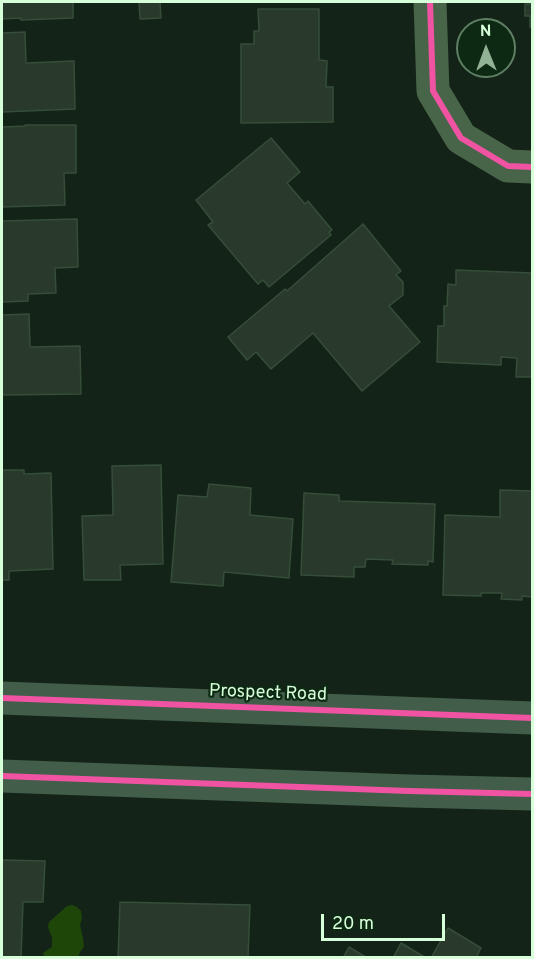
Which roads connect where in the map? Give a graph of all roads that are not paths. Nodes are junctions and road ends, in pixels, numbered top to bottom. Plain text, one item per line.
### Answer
1 (430, 2) edge
2 (532, 167) edge
3 (2, 698) edge
4 (532, 718) edge
5 (2, 776) edge
6 (532, 794) edge

1 - 2 street
3 - 4 main road, Prospect Road
5 - 6 main road

